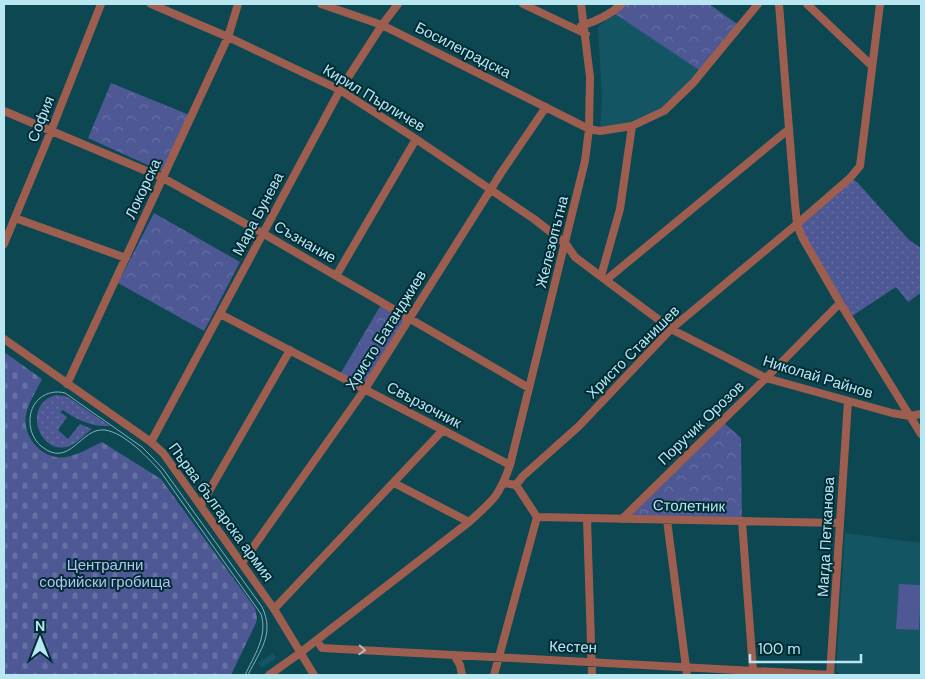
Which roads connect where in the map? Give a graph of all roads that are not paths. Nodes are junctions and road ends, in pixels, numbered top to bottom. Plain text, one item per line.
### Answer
1 (101, 4) edge
2 (151, 4) edge
3 (238, 4) edge
4 (321, 4) edge
5 (398, 4) edge
6 (523, 4) edge
7 (581, 4) edge
8 (622, 4) edge
9 (758, 4) edge
10 (779, 4) edge
11 (807, 4) edge
12 (880, 4) edge
13 (382, 25) junction
14 (585, 30) junction
15 (228, 37) junction
16 (872, 66) junction
17 (340, 90) junction
18 (546, 107) junction
19 (4, 111) edge
20 (632, 126) junction
21 (588, 129) junction
22 (789, 129) junction
23 (51, 131) junction
24 (416, 139) junction
25 (163, 178) junction
26 (491, 189) junction
27 (15, 218) junction
28 (797, 224) junction
29 (264, 234) junction
30 (4, 244) edge
31 (566, 244) junction
32 (126, 258) junction
33 (336, 276) junction
34 (603, 278) junction
35 (840, 303) junction
36 (220, 314) junction
37 (410, 319) junction
38 (672, 329) junction
39 (4, 339) edge
40 (290, 350) junction
41 (766, 378) junction
42 (67, 384) junction
43 (530, 388) junction
44 (365, 390) junction
45 (848, 401) junction
46 (921, 414) edge
47 (910, 416) junction
48 (443, 430) junction
49 (921, 434) edge
50 (151, 442) junction
51 (510, 465) junction
52 (394, 483) junction
53 (504, 483) junction
54 (516, 485) junction
55 (201, 505) junction
56 (537, 517) junction
57 (587, 518) junction
58 (622, 519) junction
59 (667, 520) junction
60 (742, 521) junction
61 (469, 522) junction
62 (840, 523) junction
63 (242, 563) junction
64 (274, 609) junction
65 (317, 641) junction
66 (300, 653) junction
67 (454, 655) junction
68 (498, 658) junction
69 (592, 662) junction
70 (753, 670) junction
71 (686, 671) edge
72 (269, 675) edge
73 (314, 675) edge
74 (462, 675) edge
75 (494, 675) edge
76 (592, 675) edge
77 (831, 675) edge

1 - 23 street, София
2 - 15 street, Кирил Пърличев
3 - 15 street, Локорска
4 - 13 street, Босилеградска
5 - 13 street, Мара Бунева
6 - 14 street
7 - 14 street, Железопътна
8 - 14 street
9 - 20 street
10 - 22 street
11 - 16 street
12 - 16 street, Христо Станишев
13 - 17 street, Мара Бунева
13 - 18 street, Босилеградска
14 - 21 street, Железопътна
15 - 17 street, Кирил Пърличев
15 - 25 street, Локорска
16 - 28 street, Христо Станишев
17 - 24 street, Кирил Пърличев
17 - 29 street, Мара Бунева
18 - 21 street, Босилеградска
18 - 26 street, Христо Батанджиев
19 - 23 street, Съзнание
20 - 21 street
20 - 34 street
21 - 31 street, Железопътна
22 - 28 street
22 - 34 street
23 - 25 street, Съзнание
23 - 27 street, София
24 - 26 street, Кирил Пърличев
24 - 33 street
25 - 29 street, Съзнание
25 - 32 street, Локорска
26 - 31 street, Кирил Пърличев
26 - 37 street, Христо Батанджиев
27 - 30 street, София
27 - 32 street
28 - 35 street
28 - 38 street, Христо Станишев
29 - 33 street, Съзнание
29 - 36 street, Мара Бунева
31 - 34 street, Николай Райнов
31 - 43 street, Железопътна
32 - 42 street, Локорска
33 - 37 street, Съзнание
34 - 38 street, Николай Райнов
35 - 41 street, Поручик Орозов
35 - 47 street
36 - 40 street, Свързочник
36 - 50 street, Мара Бунева
37 - 43 street, Съзнание
37 - 44 street, Христо Батанджиев
38 - 41 street, Николай Райнов
38 - 54 street, Христо Станишев
39 - 42 street, Първа българска армия
40 - 44 street, Свързочник
40 - 55 street
41 - 45 street, Николай Райнов
41 - 58 street, Поручик Орозов
42 - 50 street, Първа българска армия
43 - 51 street, Железопътна
44 - 48 street, Свързочник
44 - 63 street, Христо Батанджиев
45 - 47 street, Николай Райнов
45 - 62 street, Магда Петканова
46 - 47 street, Николай Райнов
47 - 49 street
48 - 51 street, Свързочник
48 - 52 street
50 - 55 street, Първа българска армия
51 - 53 street, Железопътна
52 - 61 street
52 - 64 street
53 - 54 street
53 - 61 street
54 - 56 street
55 - 63 street, Първа българска армия
56 - 57 street, Столетник
56 - 68 street
57 - 58 street, Столетник
57 - 69 street
58 - 59 street, Столетник
59 - 60 street, Столетник
59 - 71 street
60 - 62 street, Столетник
60 - 70 street
61 - 65 street
62 - 77 street, Магда Петканова
63 - 64 street, Първа българска армия
64 - 66 street, Първа българска армия
65 - 66 street
65 -> 67 street, Кестен
66 - 72 street
66 - 73 street, Първа българска армия
67 - 68 street, Кестен
67 - 74 street
68 - 69 street, Кестен
68 - 75 street
69 - 71 street, Кестен
69 - 76 street
70 - 71 street, Кестен
70 - 77 street, Кестен

